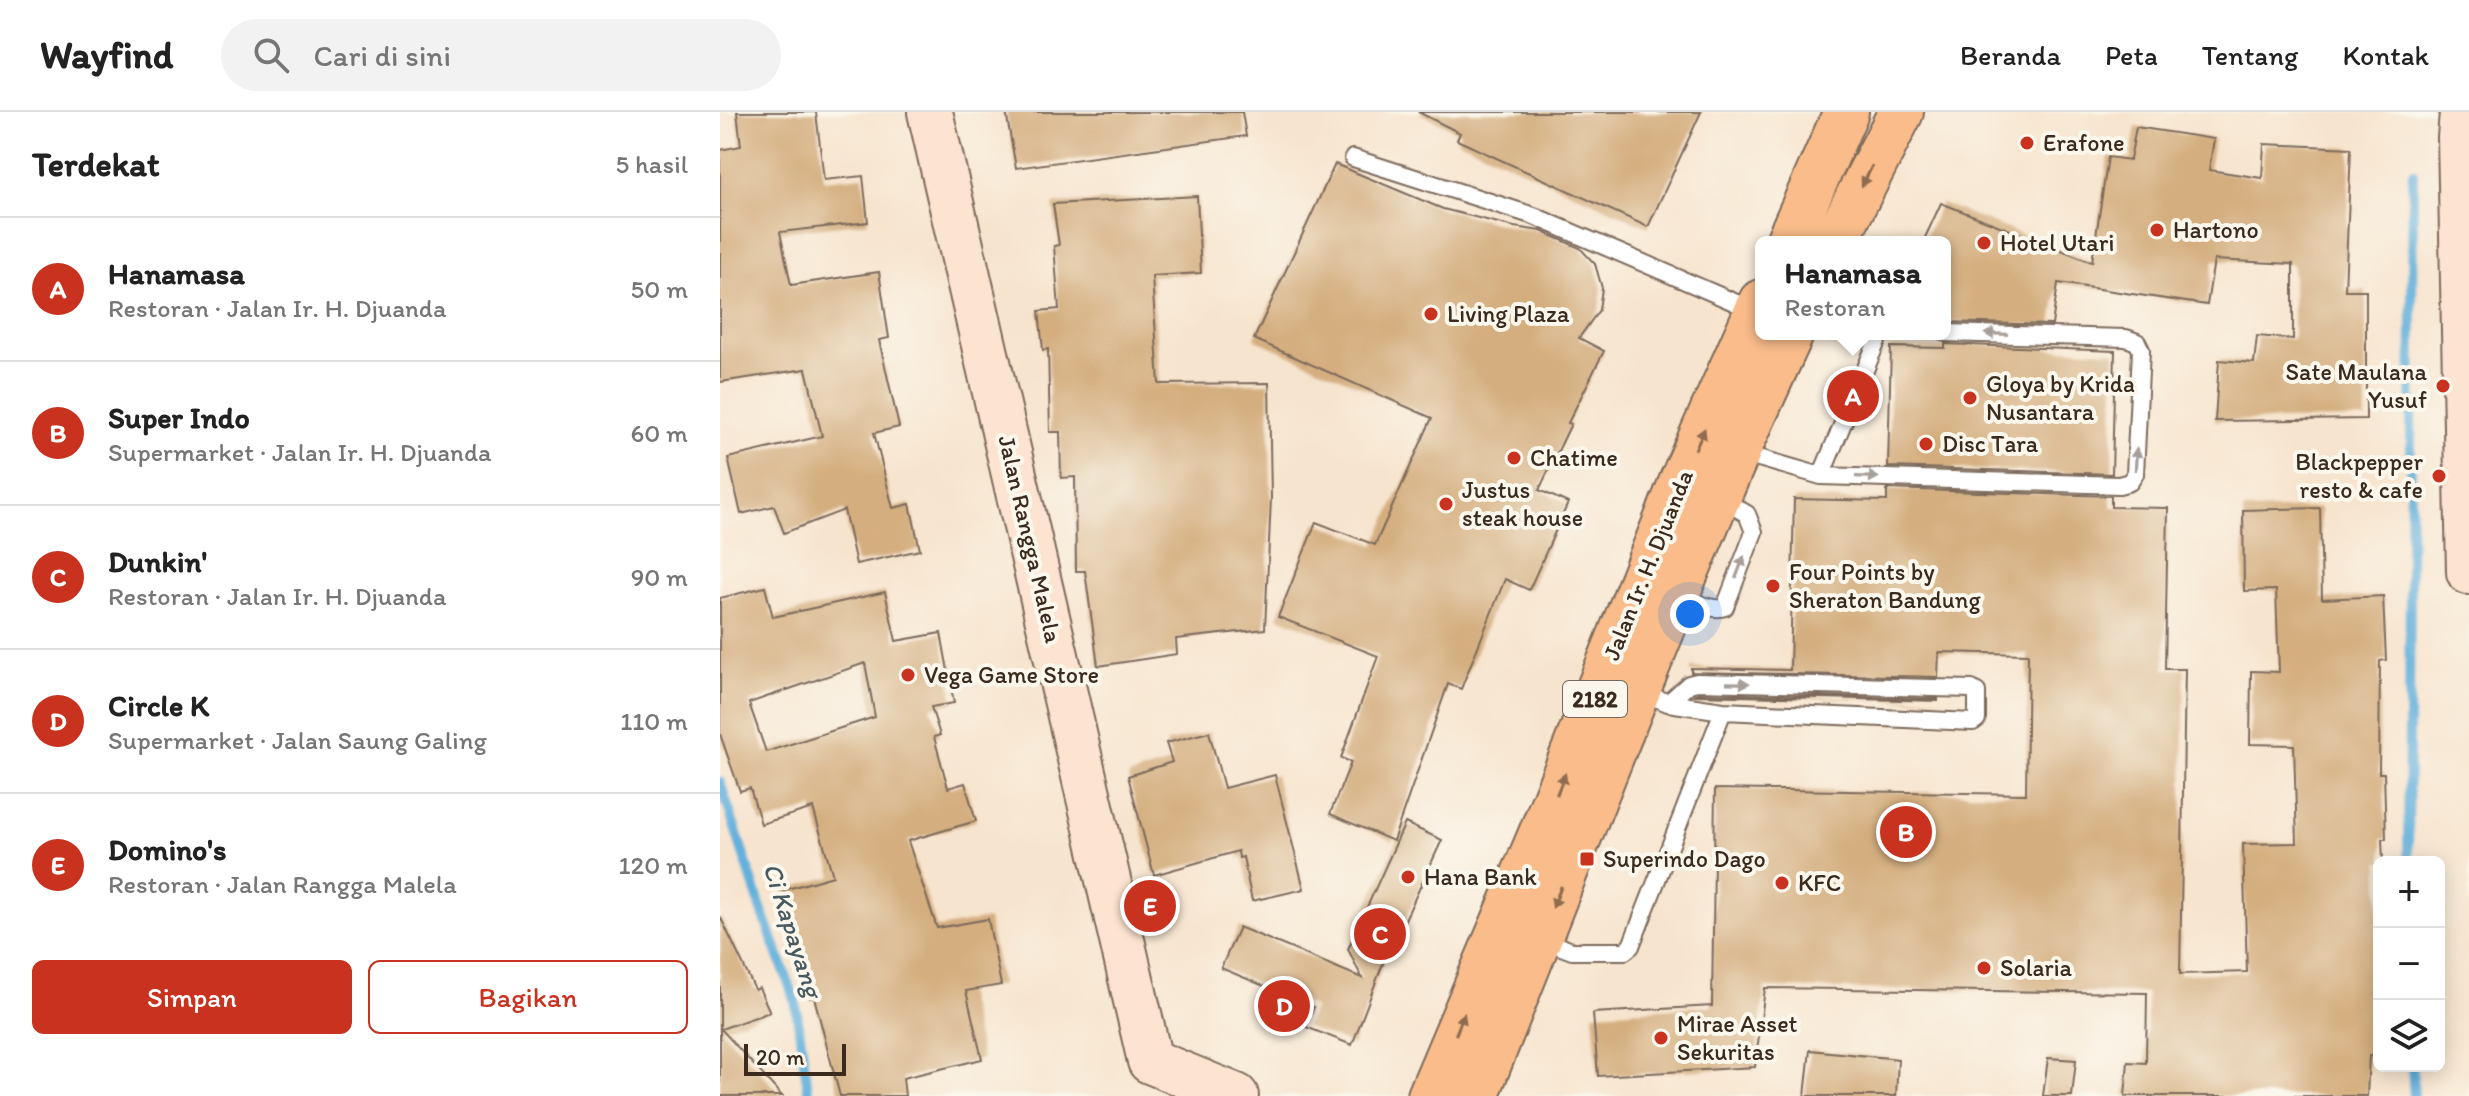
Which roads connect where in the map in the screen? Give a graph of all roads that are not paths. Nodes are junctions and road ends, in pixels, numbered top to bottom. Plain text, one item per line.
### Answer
1 (930, 112) edge
2 (1846, 112) edge
3 (1901, 112) edge
4 (2462, 112) edge
5 (1353, 158) dead end
6 (1791, 236) edge
7 (1838, 236) edge
8 (2466, 265) edge
9 (1755, 310) edge
10 (1951, 333) edge
11 (1757, 340) edge
12 (1764, 340) edge
13 (1878, 340) edge
14 (1736, 452) junction
15 (1821, 476) junction
16 (2469, 572) edge
17 (1652, 696) junction
18 (1723, 711) junction
19 (1556, 945) junction
20 (1143, 1078) edge
21 (1236, 1096) edge
22 (1430, 1096) edge
23 (1476, 1096) edge

1 - 20 street, Jalan Rangga Malela
2 - 6 main road
3 -> 7 main road
4 - 8 street
5 - 9 lane
8 - 16 street
15 -> 10 lane
22 -> 11 main road, Jalan Ir. H. Djuanda / 2182
12 - 14 main road, Jalan Ir. H. Djuanda / 2182
13 - 15 lane
14 - 15 lane
14 - 17 main road, Jalan Ir. H. Djuanda / 2182
17 - 18 lane
17 -> 18 lane
17 -> 19 main road, Jalan Ir. H. Djuanda / 2182
18 - 19 lane
19 - 23 main road, Jalan Ir. H. Djuanda / 2182
20 - 21 street

